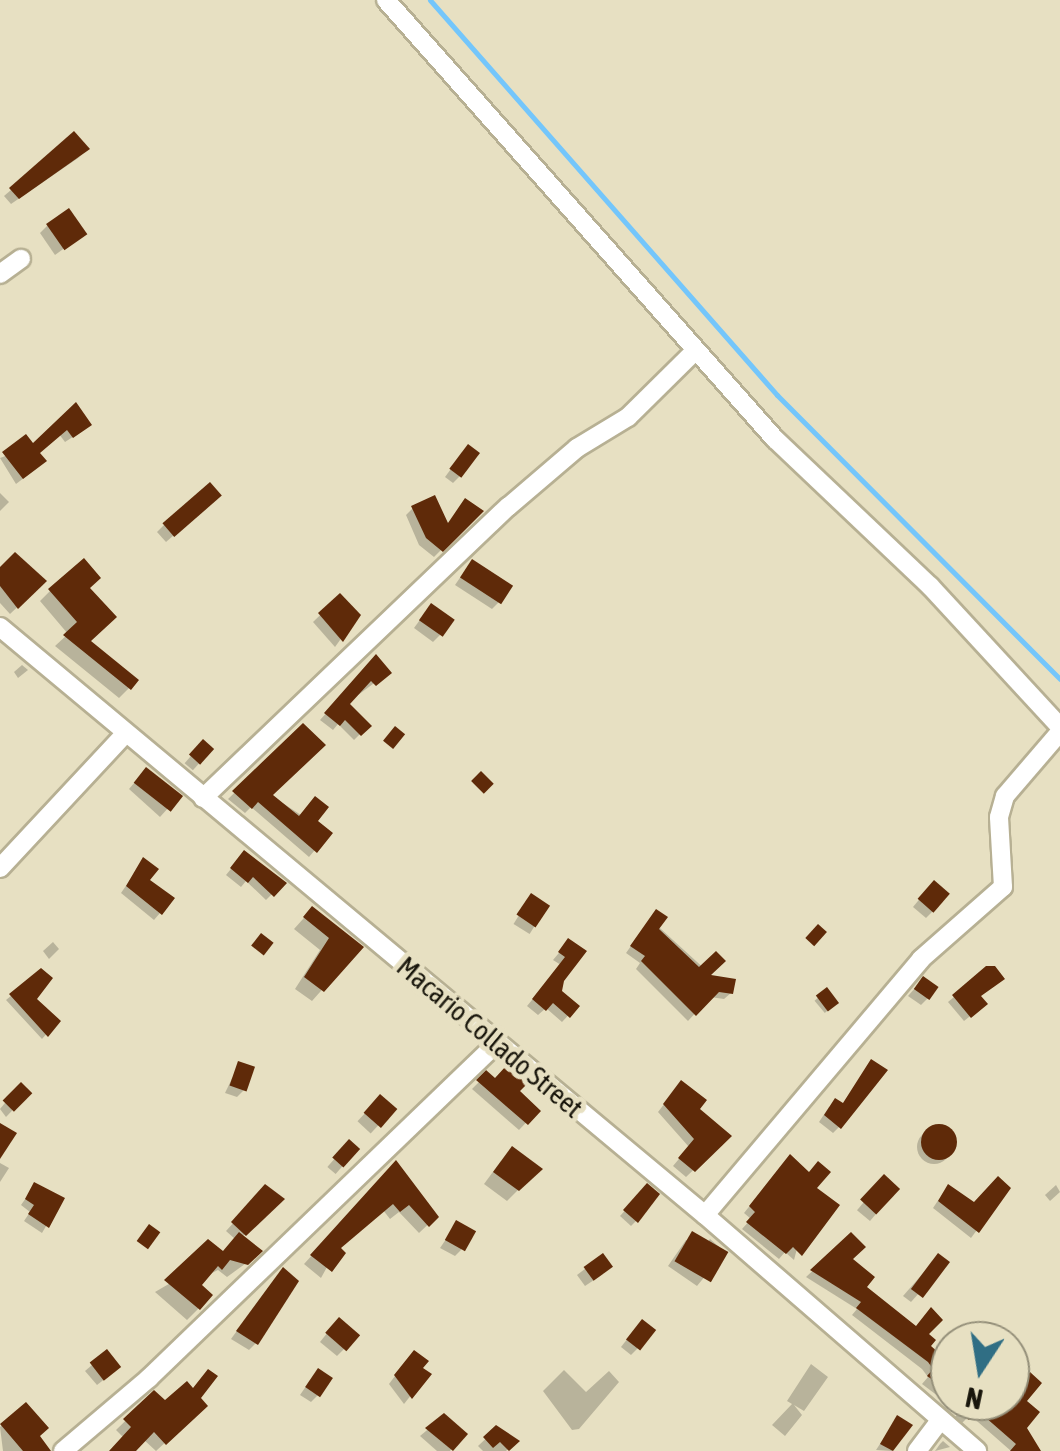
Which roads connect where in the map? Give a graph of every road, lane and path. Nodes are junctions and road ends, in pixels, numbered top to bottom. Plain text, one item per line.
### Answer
1 (386, 0) edge
2 (20, 259) dead end
3 (0, 274) edge
4 (695, 351) junction
5 (0, 627) edge
6 (1060, 729) edge
7 (124, 735) junction
8 (202, 798) junction
9 (0, 868) edge
10 (497, 1043) junction
11 (705, 1215) junction
12 (939, 1422) junction
13 (64, 1451) edge
14 (917, 1451) edge
15 (977, 1451) edge

1 - 4 street
2 - 3 street
4 - 6 street
4 - 8 street
5 - 7 street, Macario Collado Street
6 - 11 street
7 - 8 street, Macario Collado Street
7 - 9 street
8 - 10 street, Macario Collado Street
10 - 11 street, Macario Collado Street
10 - 13 street
11 - 12 street, Macario Collado Street
12 - 14 street
12 - 15 street, Macario Collado Street

